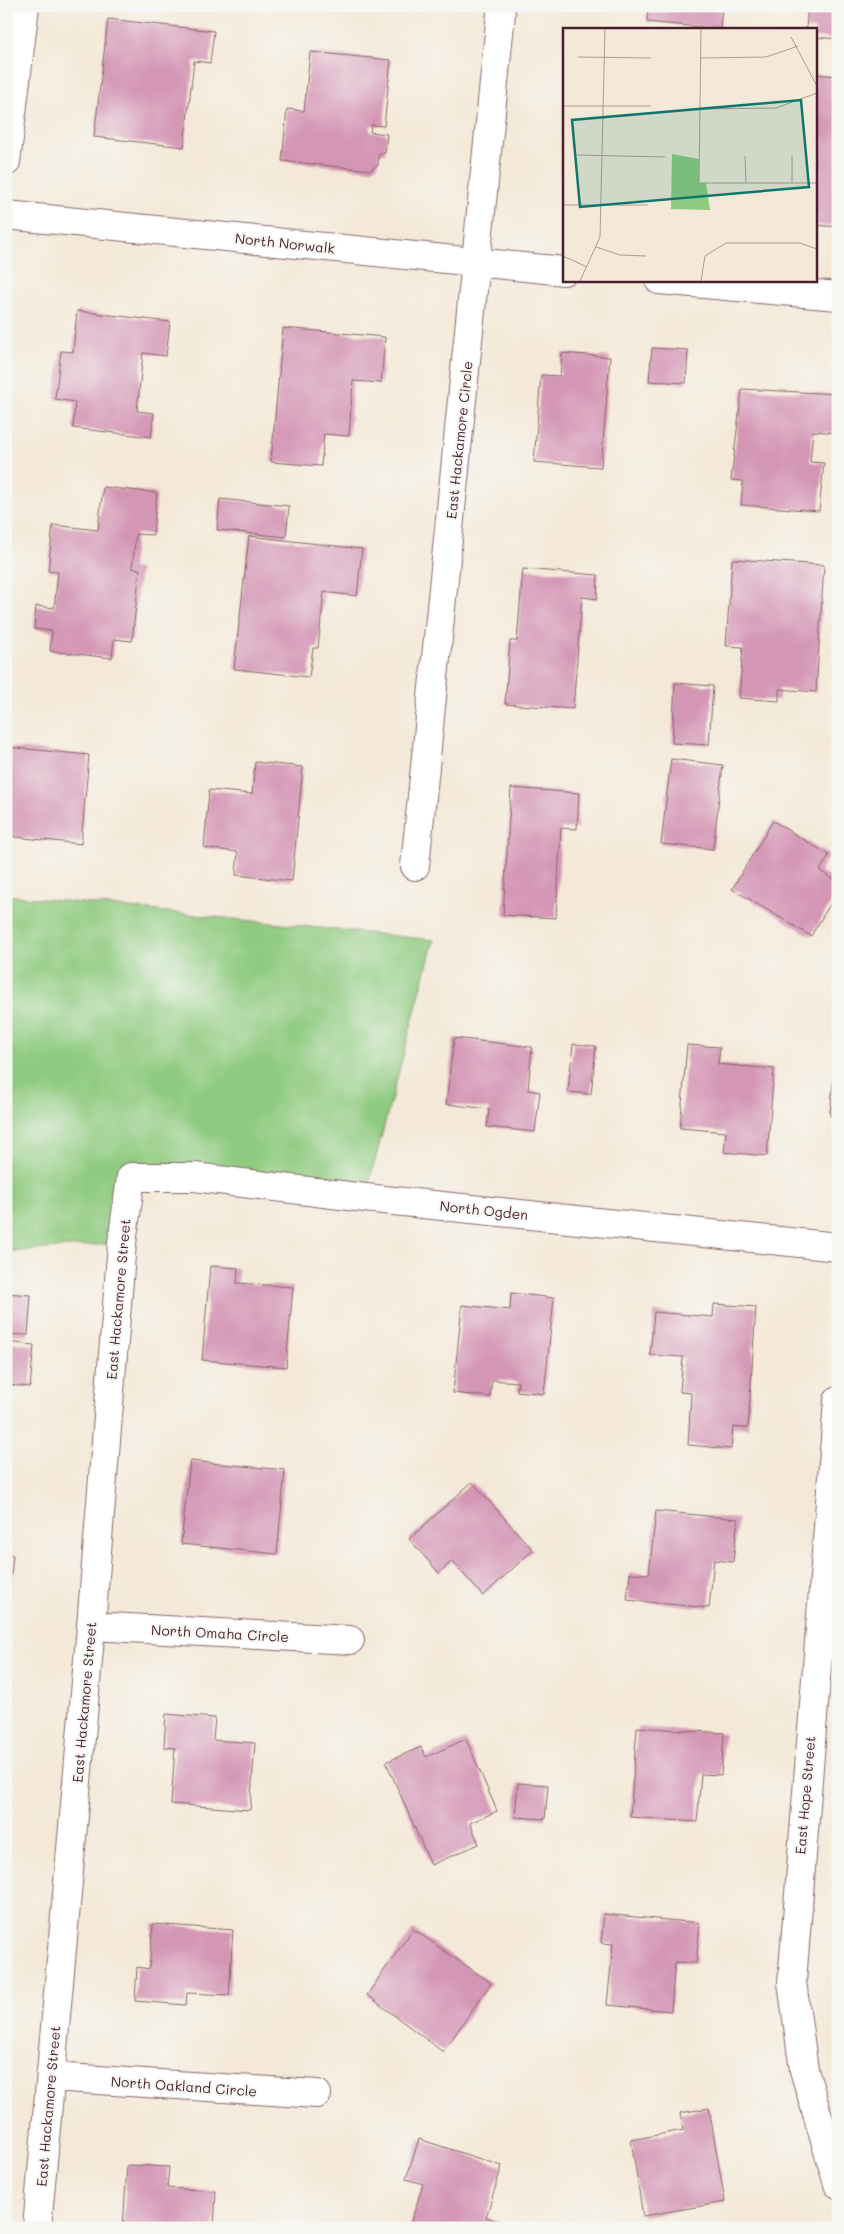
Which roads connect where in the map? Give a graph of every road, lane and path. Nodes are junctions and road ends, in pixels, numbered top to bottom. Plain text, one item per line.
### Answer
1 (25, 6) edge
2 (502, 14) dead end
3 (6, 162) edge
4 (6, 215) edge
5 (477, 263) junction
6 (563, 271) edge
7 (670, 281) edge
8 (838, 296) edge
9 (415, 866) dead end
10 (131, 1177) joint
11 (838, 1247) edge
12 (838, 1402) edge
13 (91, 1626) junction
14 (350, 1640) dead end
15 (51, 2077) junction
16 (317, 2094) dead end
17 (838, 2184) edge
18 (37, 2228) edge

1 - 3 street
2 - 5 street, East Hackamore Circle
4 - 5 street, North Norwalk
5 - 6 street, North Norwalk
5 - 9 street, East Hackamore Circle
7 - 8 street
10 - 11 street, North Ogden
10 - 13 street, East Hackamore Street
12 - 17 street, East Hope Street
13 - 14 street, North Omaha Circle
13 - 15 street, East Hackamore Street
15 - 16 street, North Oakland Circle
15 - 18 street, East Hackamore Street

